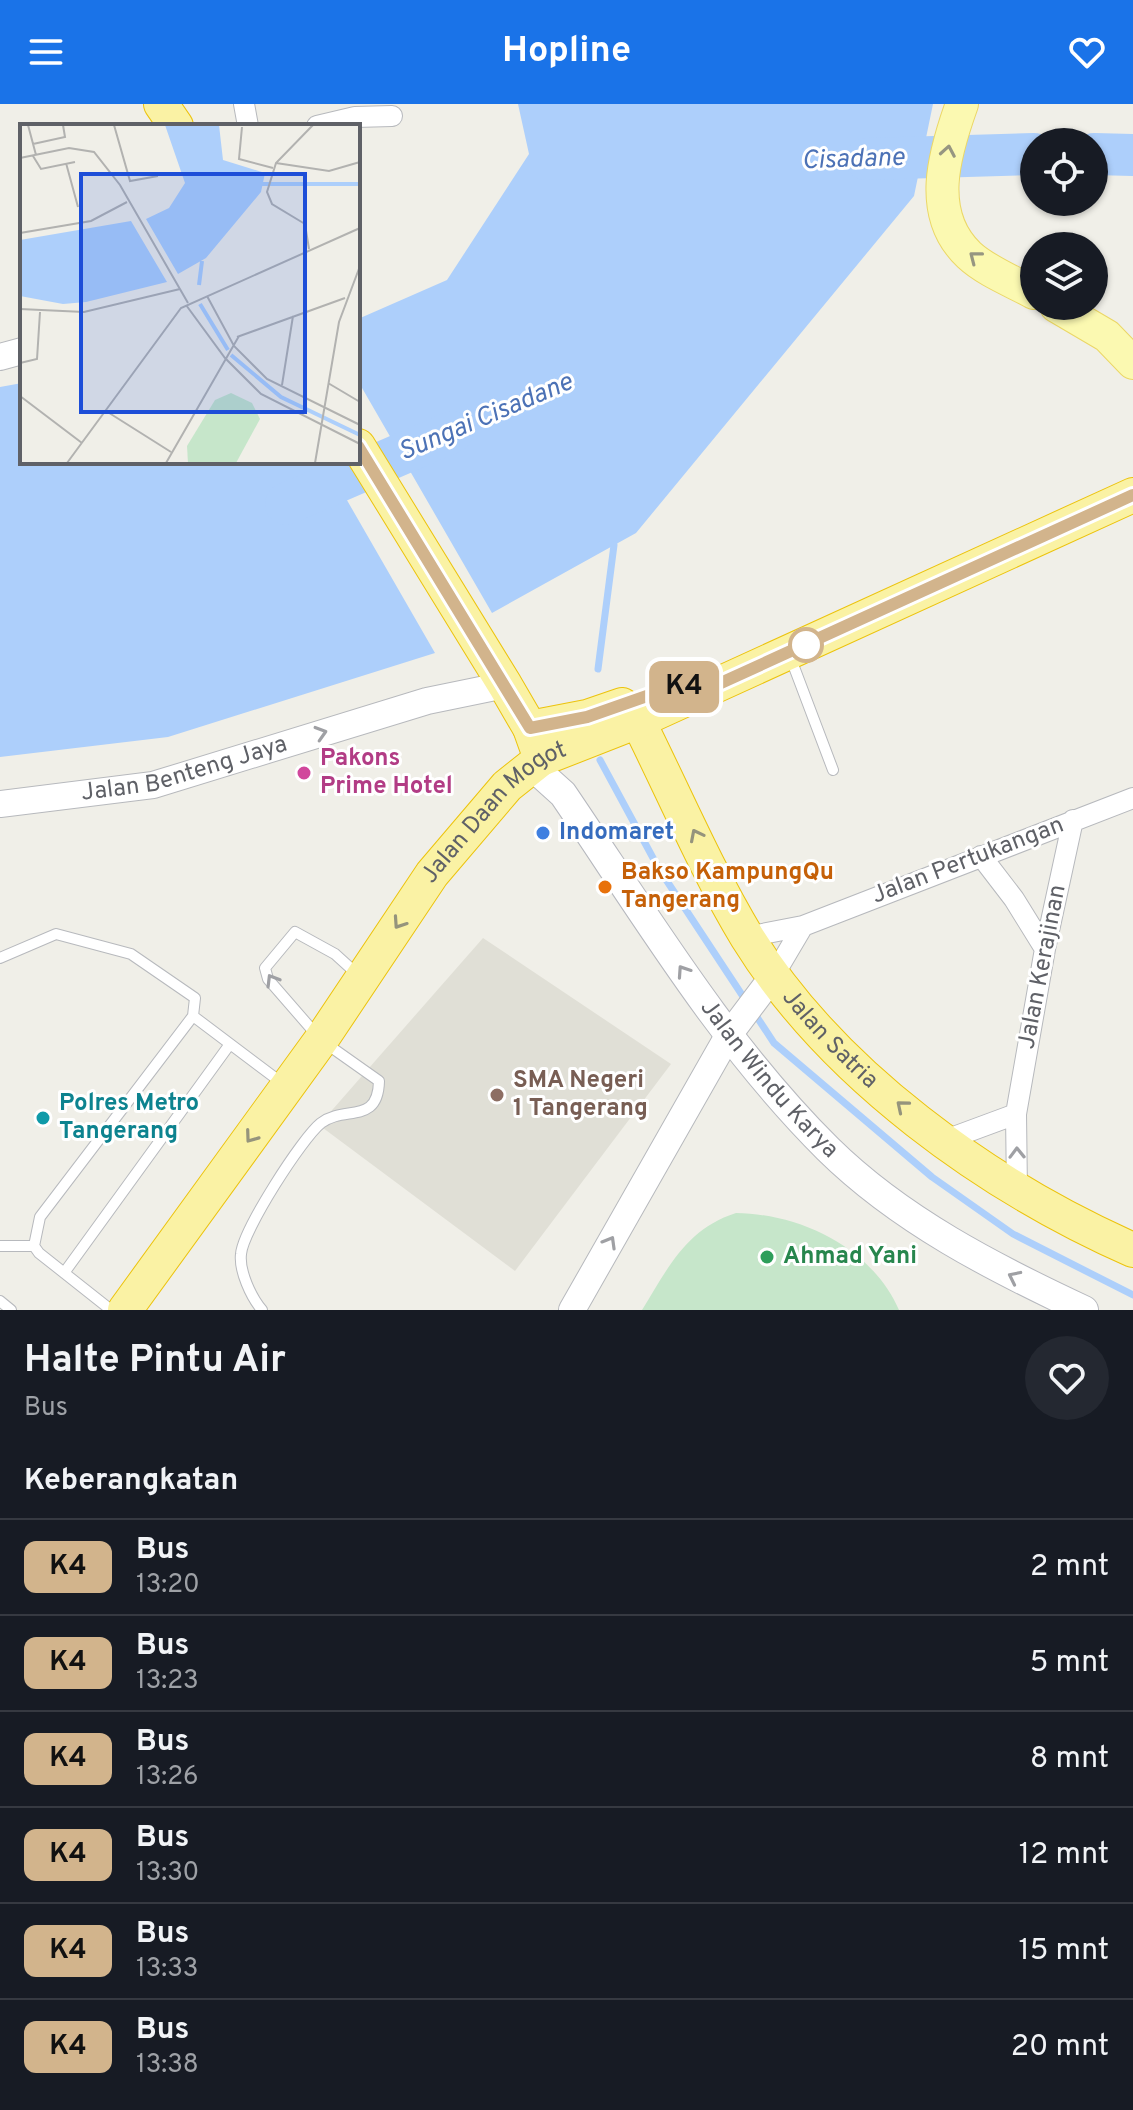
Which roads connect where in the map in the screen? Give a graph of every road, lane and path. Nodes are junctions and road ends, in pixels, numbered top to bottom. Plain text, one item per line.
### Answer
1 (161, 104) edge
2 (244, 104) edge
3 (962, 104) edge
4 (392, 116) dead end
5 (175, 124) edge
6 (248, 124) edge
7 (325, 124) edge
8 (1020, 285) edge
9 (1080, 320) edge
10 (20, 352) edge
11 (0, 357) edge
12 (1133, 363) edge
13 (360, 449) edge
14 (1133, 495) edge
15 (788, 653) junction
16 (505, 685) junction
17 (712, 687) junction
18 (638, 721) junction
19 (534, 751) junction
20 (833, 770) dead end
21 (1133, 798) edge
22 (0, 804) edge
23 (1073, 820) junction
24 (981, 856) junction
25 (803, 926) junction
26 (747, 937) junction
27 (1045, 949) junction
28 (0, 958) edge
29 (362, 978) junction
30 (772, 978) junction
31 (193, 1016) junction
32 (731, 1033) junction
33 (321, 1040) junction
34 (230, 1044) junction
35 (287, 1087) junction
36 (1016, 1114) junction
37 (943, 1141) junction
38 (1017, 1192) junction
39 (0, 1246) edge
40 (34, 1246) junction
41 (1133, 1250) edge
42 (64, 1273) junction
43 (0, 1301) edge
44 (125, 1309) edge
45 (11, 1310) edge
46 (262, 1310) edge
47 (572, 1310) edge
48 (1084, 1310) edge

1 - 5 highway
2 - 6 street
8 -> 3 main road
4 - 7 street
9 - 12 main road
10 - 11 street
13 - 16 highway
14 - 15 highway, Jalan Daan Mogot
15 - 17 highway, Jalan Daan Mogot
15 - 20 lane
16 - 19 highway
22 -> 16 street, Jalan Benteng Jaya
17 - 18 highway, Jalan Daan Mogot
17 - 19 highway
18 - 19 highway, Jalan Daan Mogot
26 -> 18 highway, Jalan Satria
19 -> 29 highway, Jalan Daan Mogot
32 -> 19 main road, Jalan Windu Karya
21 - 23 street, Jalan Pertukangan
23 - 24 street, Jalan Pertukangan
23 - 27 street, Jalan Kerajinan
24 - 25 street, Jalan Pertukangan
24 - 27 street
25 - 26 street, Jalan Pertukangan
25 - 30 street
26 - 30 highway, Jalan Satria
27 - 36 street, Jalan Kerajinan
28 - 31 lane
29 - 33 highway, Jalan Daan Mogot
33 -> 29 lane
30 - 32 street
37 -> 30 highway, Jalan Satria
31 - 34 lane
31 - 40 lane
47 -> 32 street
48 -> 32 main road, Jalan Windu Karya
33 - 35 highway, Jalan Daan Mogot
33 - 46 lane
34 - 35 lane
34 - 42 lane
35 -> 44 highway, Jalan Daan Mogot
36 - 37 street
38 -> 36 street, Jalan Kerajinan
37 - 38 highway, Jalan Satria
38 - 41 highway, Jalan Satria
39 - 40 lane
40 - 42 lane
42 - 44 lane
43 - 45 lane

